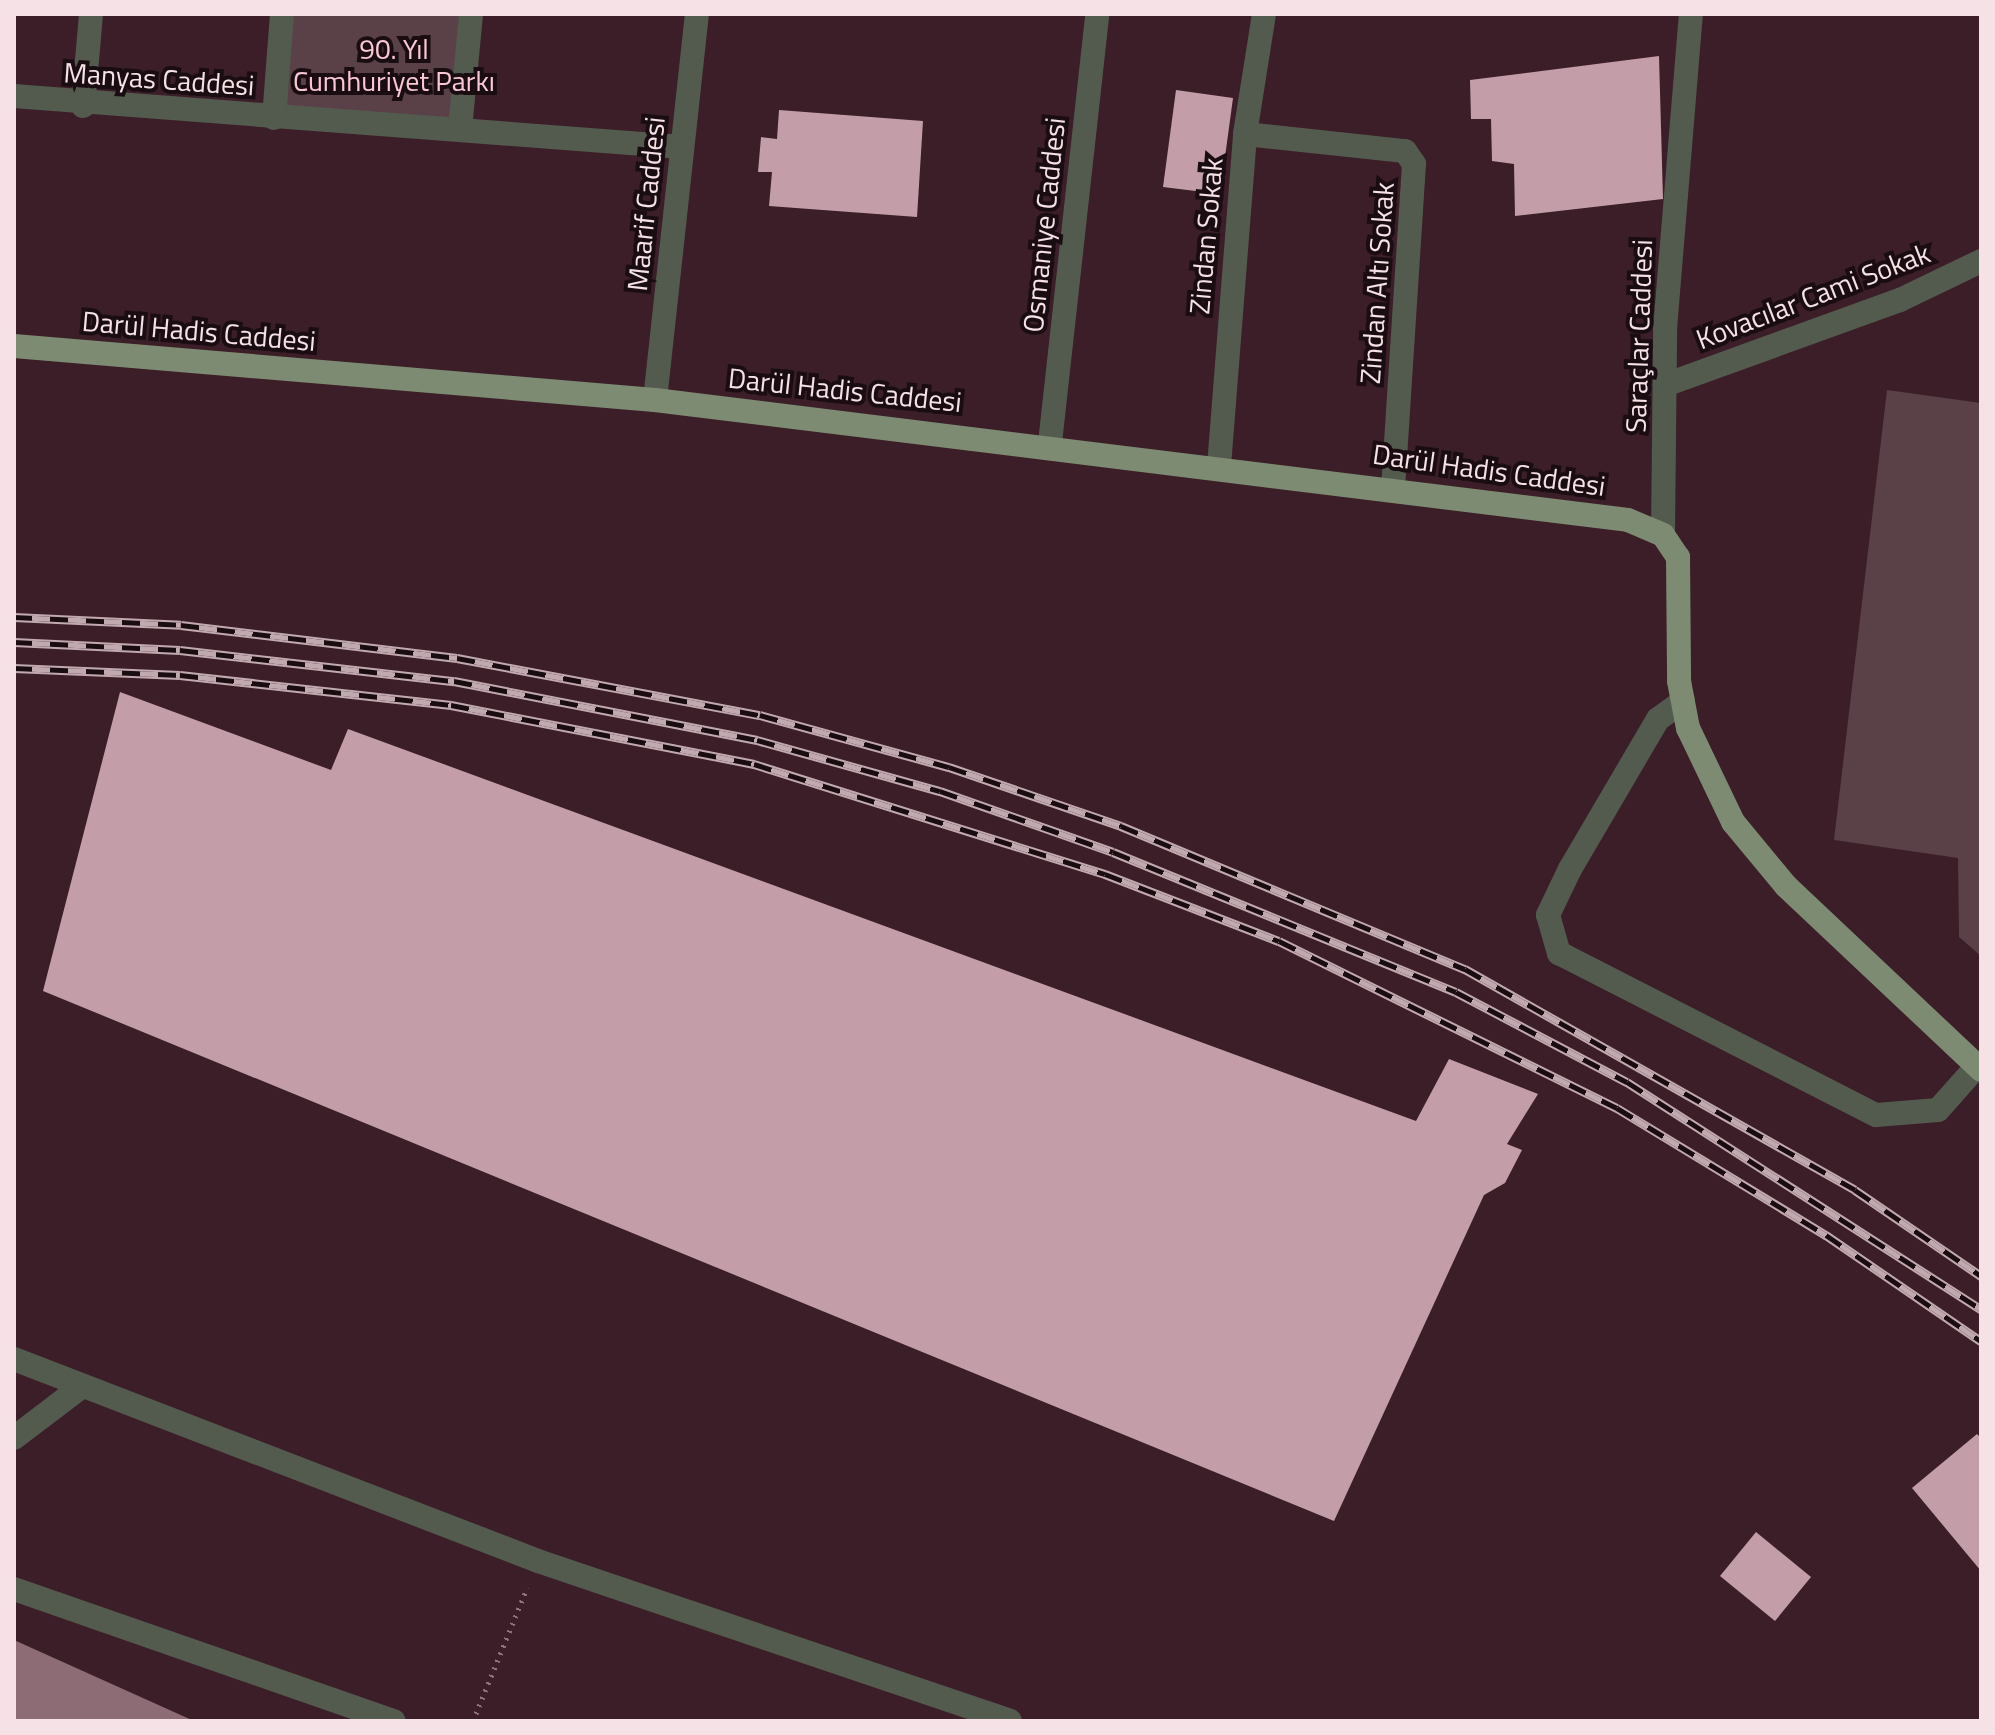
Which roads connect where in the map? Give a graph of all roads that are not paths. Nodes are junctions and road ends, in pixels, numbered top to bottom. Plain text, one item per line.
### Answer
1 (91, 14) edge
2 (282, 14) edge
3 (471, 14) edge
4 (697, 14) edge
5 (1097, 14) edge
6 (1264, 14) edge
7 (1691, 14) edge
8 (14, 96) edge
9 (83, 106) junction
10 (274, 118) junction
11 (460, 129) junction
12 (1245, 134) junction
13 (682, 147) junction
14 (1981, 261) edge
15 (14, 346) edge
16 (1665, 385) junction
17 (655, 400) junction
18 (1050, 443) junction
19 (1219, 466) junction
20 (1393, 486) junction
21 (1663, 535) junction
22 (1683, 701) junction
23 (1979, 1068) edge
24 (14, 1359) edge
25 (81, 1387) junction
26 (14, 1438) edge
27 (14, 1589) edge
28 (394, 1721) edge
29 (1010, 1721) edge

1 - 9 street
2 - 10 street
3 - 11 street
4 - 13 street, Maarif Caddesi
5 - 18 street, Osmaniye Caddesi
6 - 12 street, Zindan Sokak
7 - 16 street, Saraçlar Caddesi
8 - 9 street, Manyas Caddesi
9 - 10 street, Manyas Caddesi
10 - 11 street, Manyas Caddesi
11 - 13 street, Manyas Caddesi
12 - 19 street, Zindan Sokak
12 - 20 street, Zindan Altı Sokak
13 - 17 street, Maarif Caddesi
14 - 16 street, Kovacılar Cami Sokak
15 - 17 main road, Darül Hadis Caddesi
16 - 21 street, Saraçlar Caddesi
17 - 18 main road, Darül Hadis Caddesi
18 - 19 main road, Darül Hadis Caddesi
19 - 20 main road, Darül Hadis Caddesi
20 - 21 main road, Darül Hadis Caddesi
21 - 22 main road, Saraçlar Caddesi
22 - 23 main road, Saraçlar Caddesi
22 - 23 street
24 - 25 street
25 - 26 street
25 - 29 street
27 - 28 street

